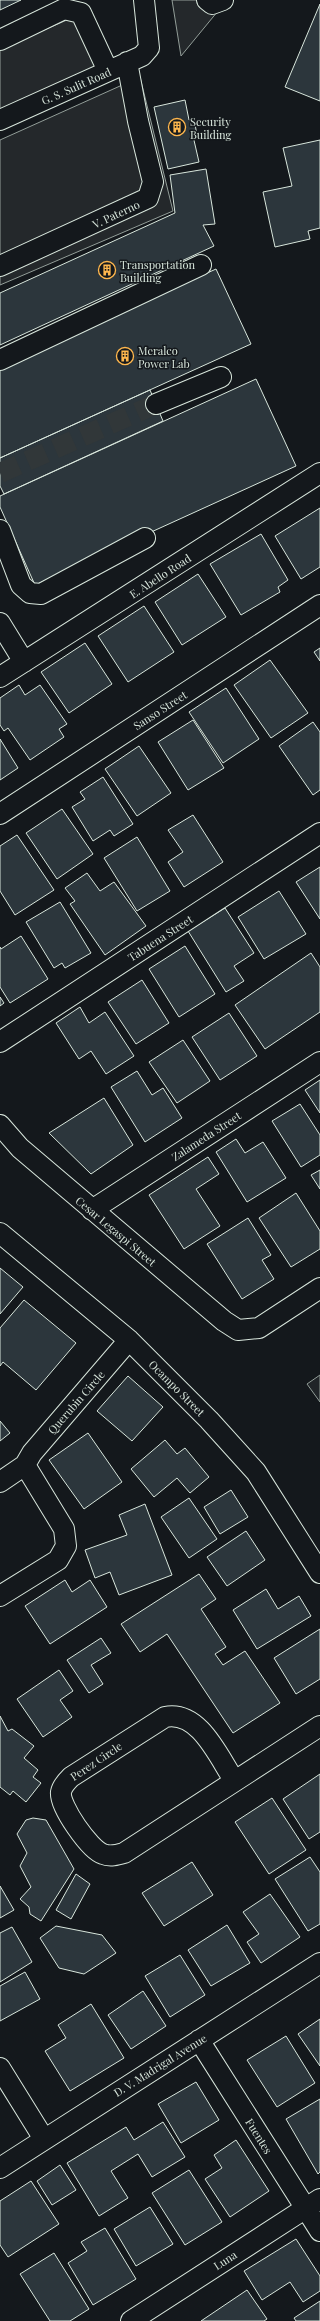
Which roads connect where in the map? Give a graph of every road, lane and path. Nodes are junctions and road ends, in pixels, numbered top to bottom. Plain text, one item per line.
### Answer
1 (144, 0) edge
2 (207, 0) edge
3 (223, 0) edge
4 (0, 40) edge
5 (127, 62) junction
6 (108, 71) junction
7 (0, 120) edge
8 (201, 265) dead end
9 (0, 266) edge
10 (0, 360) edge
11 (221, 377) dead end
12 (156, 404) tunnel mouth
13 (320, 473) edge
14 (0, 530) edge
15 (144, 538) dead end
16 (320, 605) edge
17 (0, 623) edge
18 (24, 662) junction
19 (0, 678) edge
20 (0, 814) edge
21 (320, 834) edge
22 (0, 1042) edge
23 (320, 1062) edge
24 (0, 1125) edge
25 (92, 1210) junction
26 (0, 1232) edge
27 (320, 1288) edge
28 (129, 1340) junction
29 (25, 1465) junction
30 (0, 1482) edge
31 (320, 1573) edge
32 (0, 1596) edge
33 (320, 1726) edge
34 (234, 1780) junction
35 (320, 1963) edge
36 (199, 2040) junction
37 (0, 2068) edge
38 (44, 2138) junction
39 (0, 2168) edge
40 (313, 2204) edge
41 (320, 2231) edge
42 (151, 2316) edge
43 (131, 2321) edge

1 - 5 street, G. S. Sulit Road
2 - 3 street
4 - 6 street
5 - 6 street, G. S. Sulit Road
5 - 9 street, V. Paterno
6 - 7 street, G. S. Sulit Road
8 - 10 street
11 - 12 street
13 - 18 street, E. Abello Road
14 - 15 street
16 - 20 street, Sanso Street
17 - 18 street
18 - 19 street, E. Abello Road
21 - 22 street, Tabuena Street
23 - 25 street, Zalameda Street
24 - 25 street, Cesar Legaspi Street
25 - 27 street, Cesar Legaspi Street
26 - 28 street, Ocampo Street
28 - 29 street, Querubin Circle
28 - 31 street, Ocampo Street
29 - 30 street, Querubin Circle
29 - 32 street
33 - 34 street, Perez Circle
34 - 34 street, Perez Circle
35 - 36 street, D. V. Madrigal Avenue
36 - 38 street, D. V. Madrigal Avenue
36 - 40 street, Fuentes
37 - 38 street
38 - 39 street, D. V. Madrigal Avenue
40 - 41 street, Fuentes
40 - 42 street, Luna
42 - 43 street, Luna

